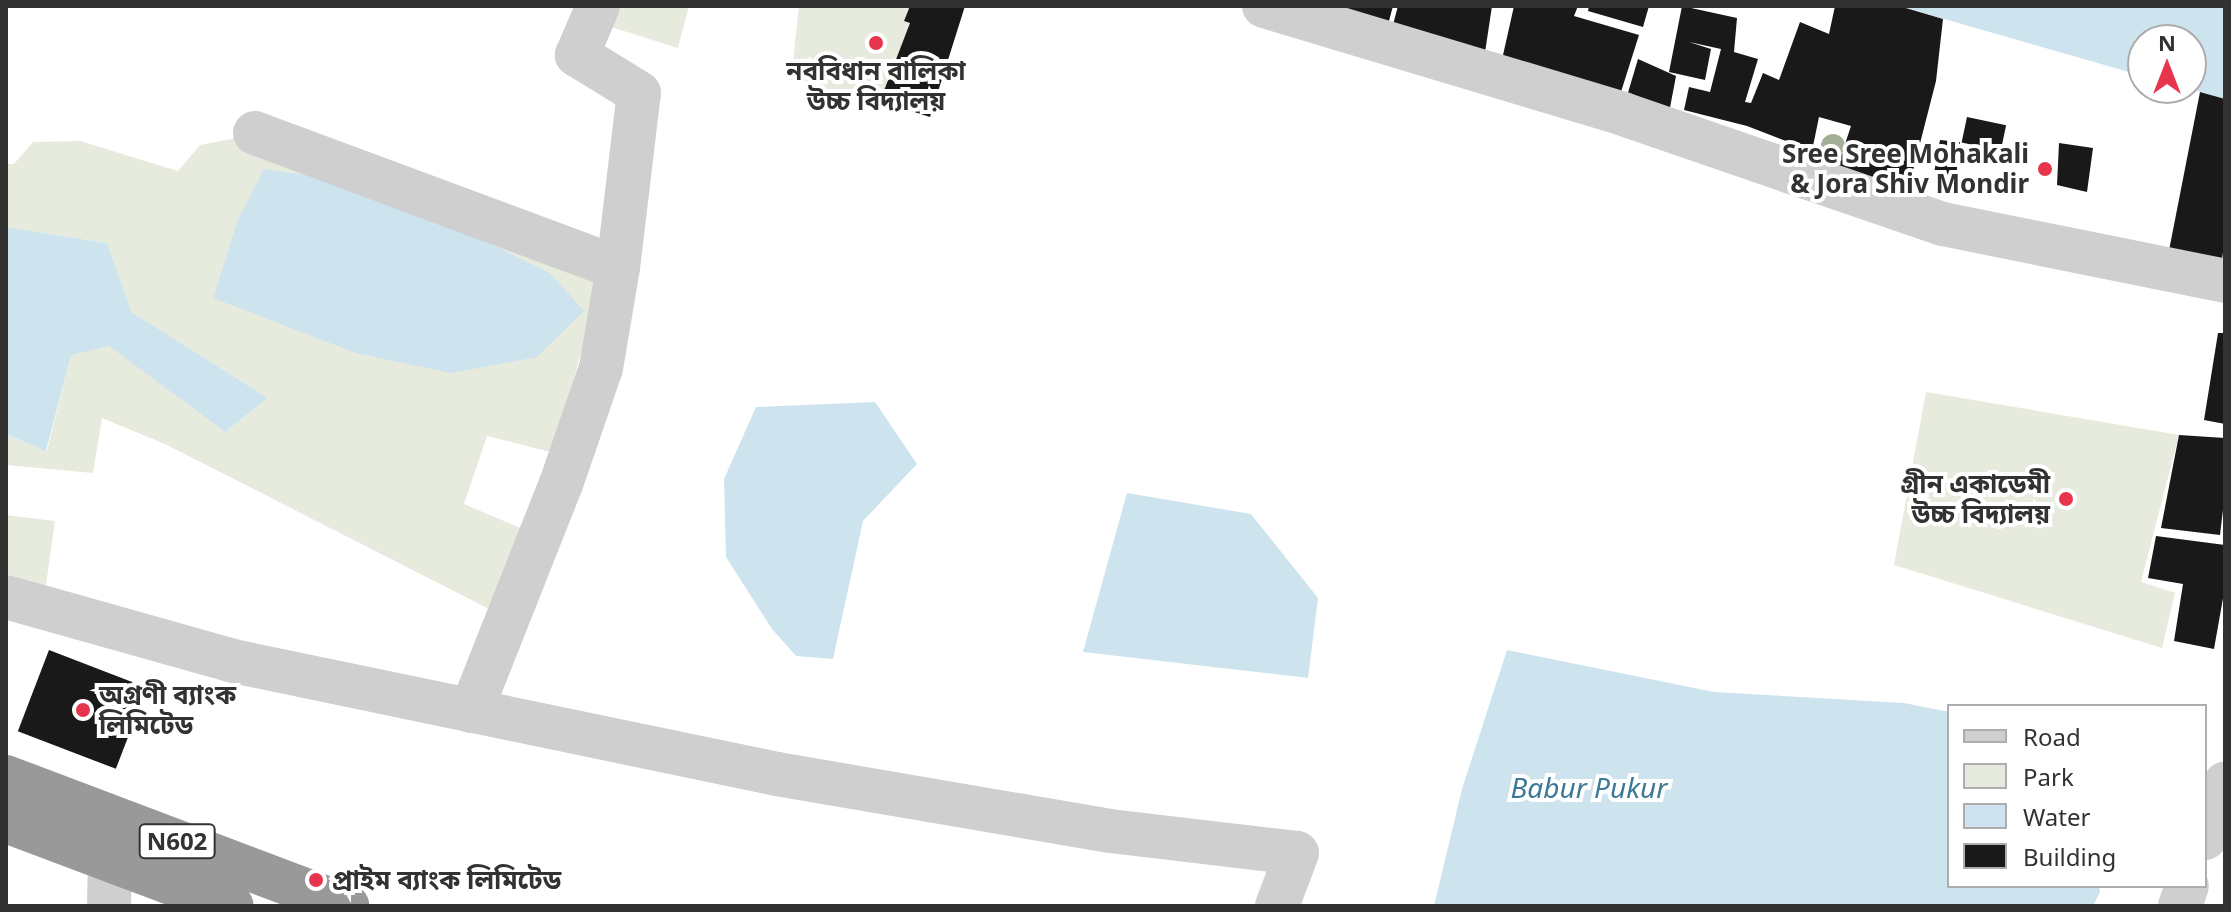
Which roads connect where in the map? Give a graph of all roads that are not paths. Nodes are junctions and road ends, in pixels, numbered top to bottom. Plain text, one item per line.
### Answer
1 (598, 6) edge
2 (1264, 6) edge
3 (255, 133) dead end
4 (618, 268) junction
5 (2225, 281) edge
6 (6, 597) edge
7 (471, 711) junction
8 (6, 777) edge
9 (2225, 784) edge
10 (6, 821) edge
11 (2207, 833) edge
12 (110, 859) junction
13 (1283, 891) edge
14 (109, 906) edge
15 (232, 906) edge
16 (347, 906) edge

1 - 4 street
2 - 5 street
3 - 4 street
4 - 7 street
6 - 7 street
7 - 13 street
8 - 16 highway, N602
9 - 11 street
10 - 12 highway, N602
12 - 14 street
12 - 15 highway, N602

